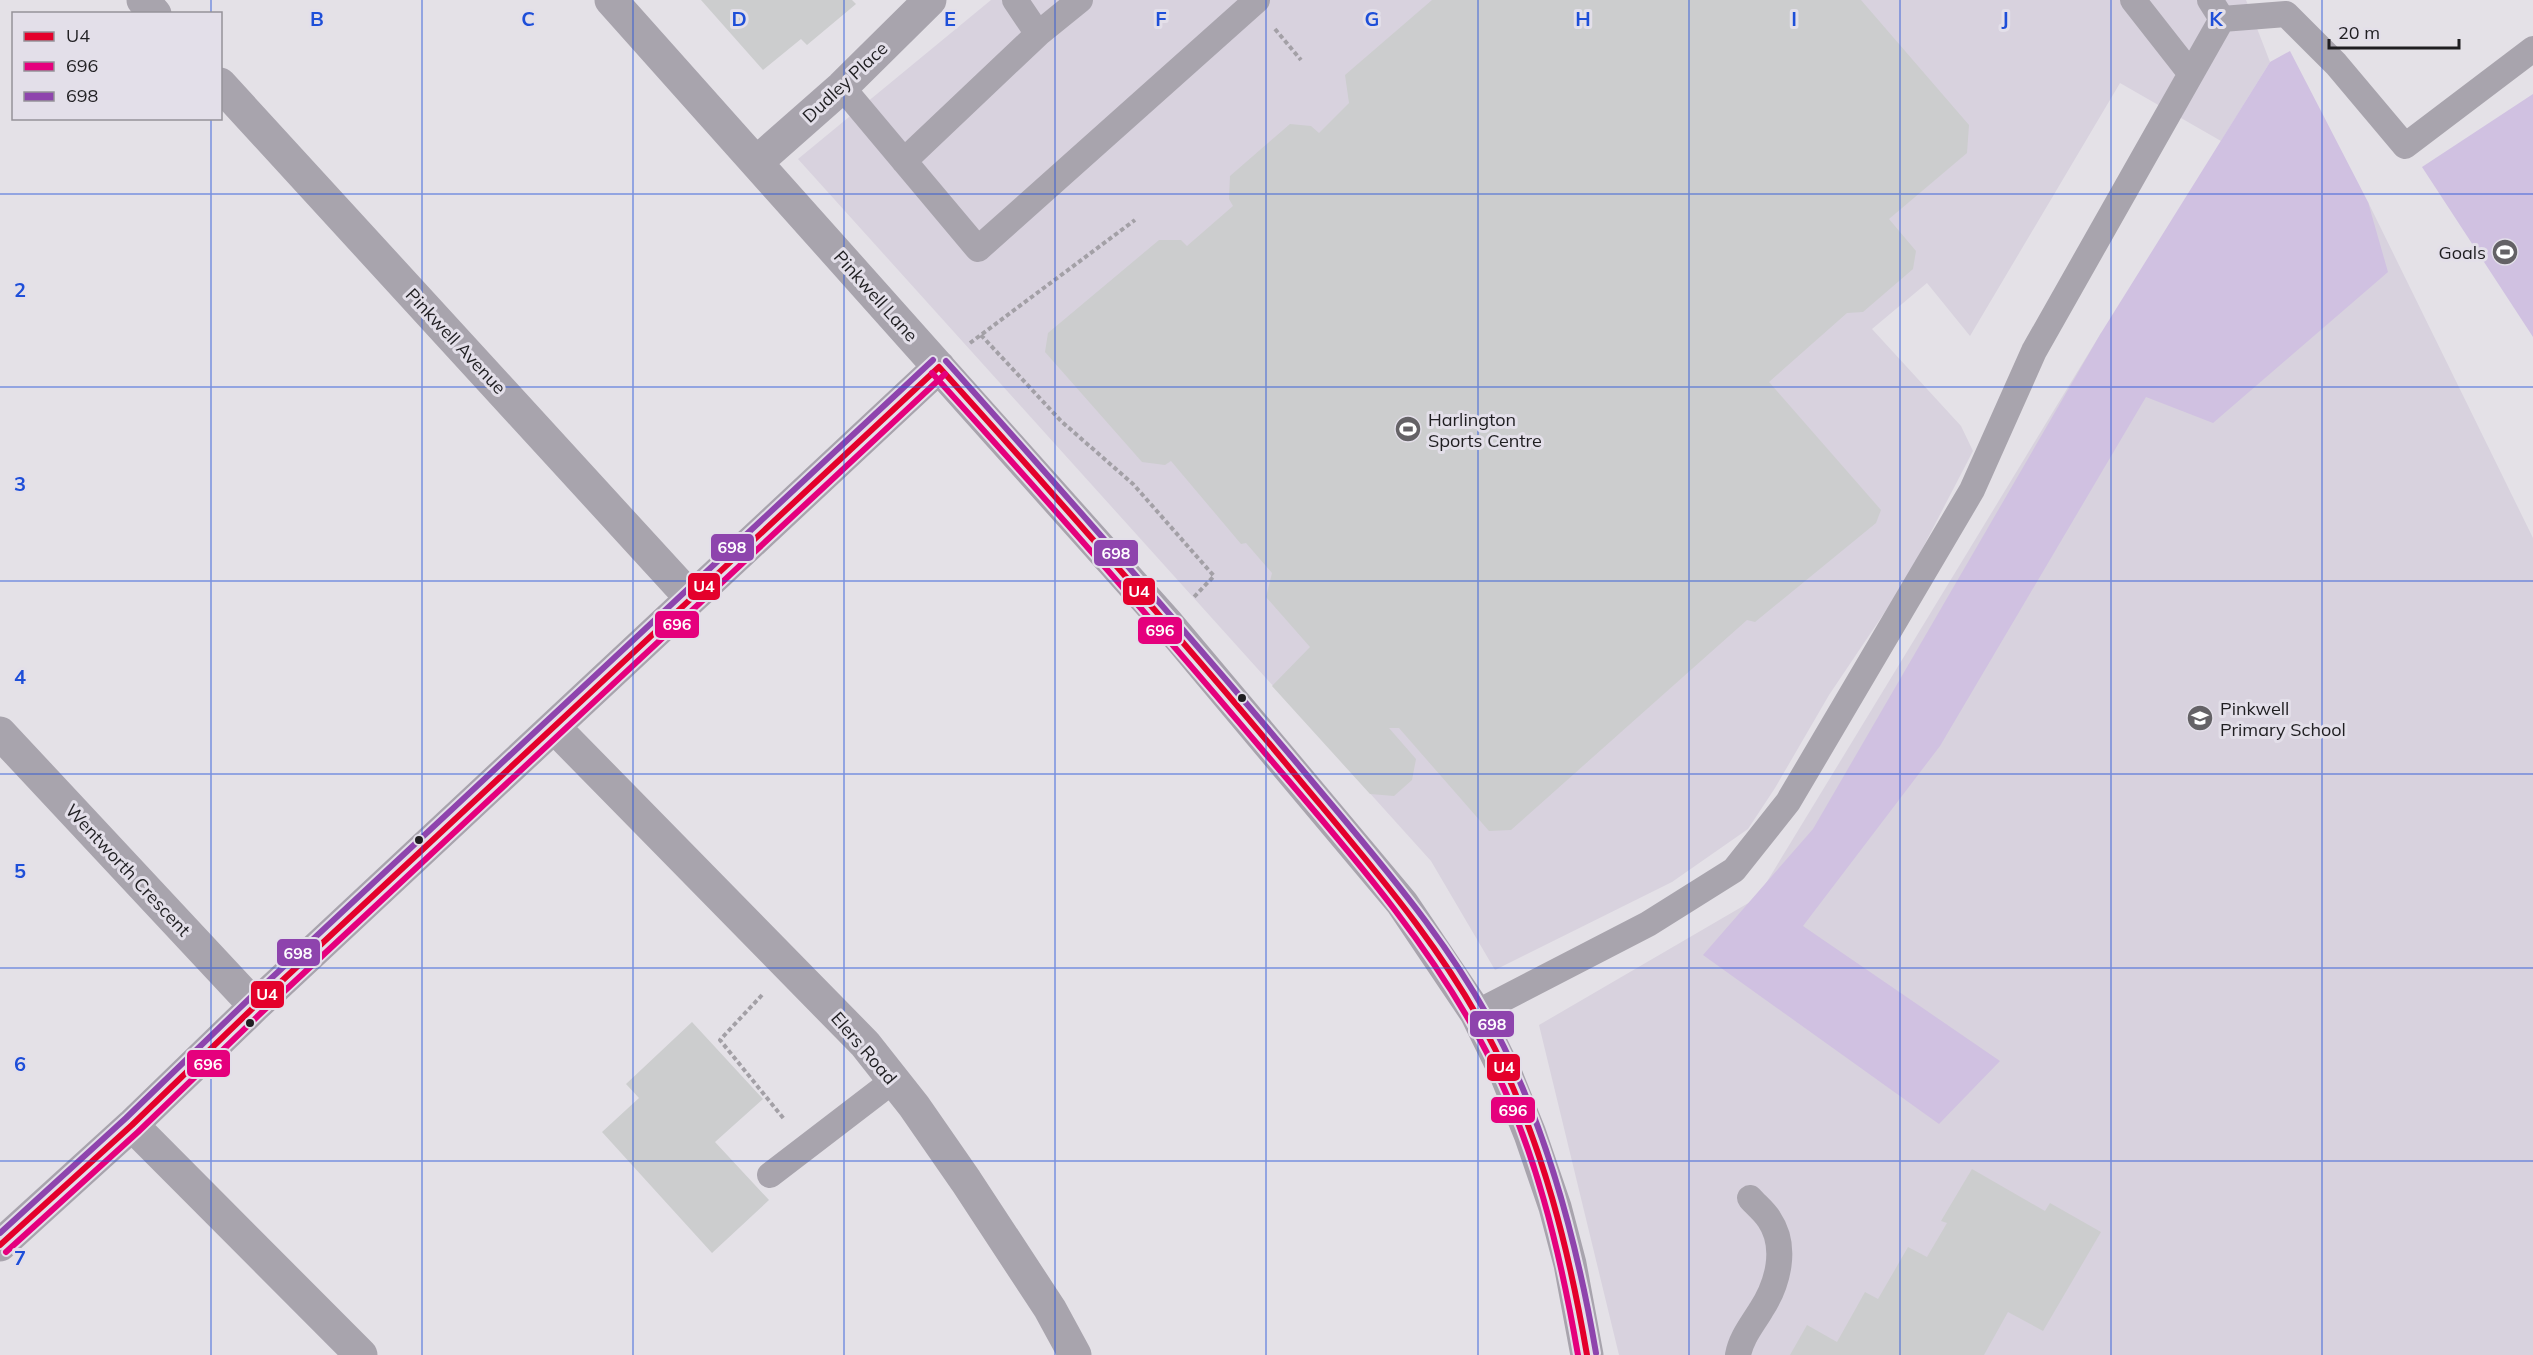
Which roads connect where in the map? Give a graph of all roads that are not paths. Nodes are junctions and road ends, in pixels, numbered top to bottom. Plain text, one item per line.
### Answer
1 (143, 0) edge
2 (611, 0) edge
3 (930, 0) edge
4 (1015, 0) edge
5 (1080, 0) edge
6 (1257, 0) edge
7 (2133, 0) edge
8 (2216, 9) edge
9 (153, 12) edge
10 (1038, 34) junction
11 (2533, 49) edge
12 (2191, 74) junction
13 (222, 86) edge
14 (842, 87) junction
15 (904, 161) junction
16 (757, 162) junction
17 (939, 367) junction
18 (691, 598) junction
19 (555, 728) junction
20 (0, 733) edge
21 (255, 1006) junction
22 (1476, 1014) junction
23 (894, 1080) junction
24 (132, 1125) junction
25 (770, 1175) dead end
26 (1750, 1198) dead end
27 (0, 1245) edge
28 (361, 1355) edge
29 (1075, 1355) edge
30 (1587, 1355) edge
31 (1738, 1355) edge

1 - 9 street
2 - 16 street, Pinkwell Lane
3 - 14 street, Dudley Place
4 - 10 lane
5 - 10 lane
6 - 15 lane
7 - 12 lane
8 - 11 lane
8 - 12 lane
10 - 15 lane
12 - 22 lane
13 - 18 street, Pinkwell Avenue
14 - 15 lane
14 - 16 street, Dudley Place
16 - 17 street, Pinkwell Lane
17 - 18 street
17 - 22 street, Pinkwell Lane
18 - 19 street
19 - 21 street
19 - 23 street, Elers Road
20 - 21 street, Wentworth Crescent
21 - 24 street
22 - 30 street, Pinkwell Lane
23 - 25 lane
23 - 29 street, Elers Road
24 - 27 street
24 - 28 street
26 - 31 lane

